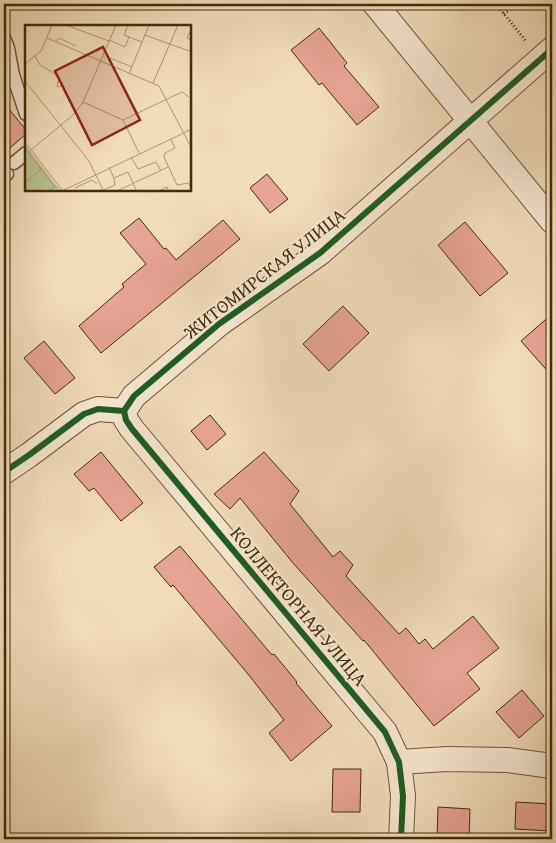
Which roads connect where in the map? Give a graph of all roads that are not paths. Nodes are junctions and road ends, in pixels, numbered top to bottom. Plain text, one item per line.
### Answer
1 (375, 4) edge
2 (4, 38) edge
3 (546, 54) edge
4 (8, 80) edge
5 (25, 112) edge
6 (469, 121) junction
7 (25, 154) edge
8 (8, 171) edge
9 (552, 222) edge
10 (124, 411) junction
11 (4, 472) edge
12 (399, 762) junction
13 (552, 766) edge
14 (401, 839) edge

1 - 6 street
2 - 4 lane
3 - 6 street, ЖИТОМИРСКАЯ УЛИЦА
4 - 5 lane
6 - 9 street
6 - 10 street, ЖИТОМИРСКАЯ УЛИЦА
7 - 8 lane
10 - 11 street
10 - 12 street, КОЛЛЕКТОРНАЯ УЛИЦА
12 - 13 street
12 - 14 street, КОЛЛЕКТОРНАЯ УЛИЦА

